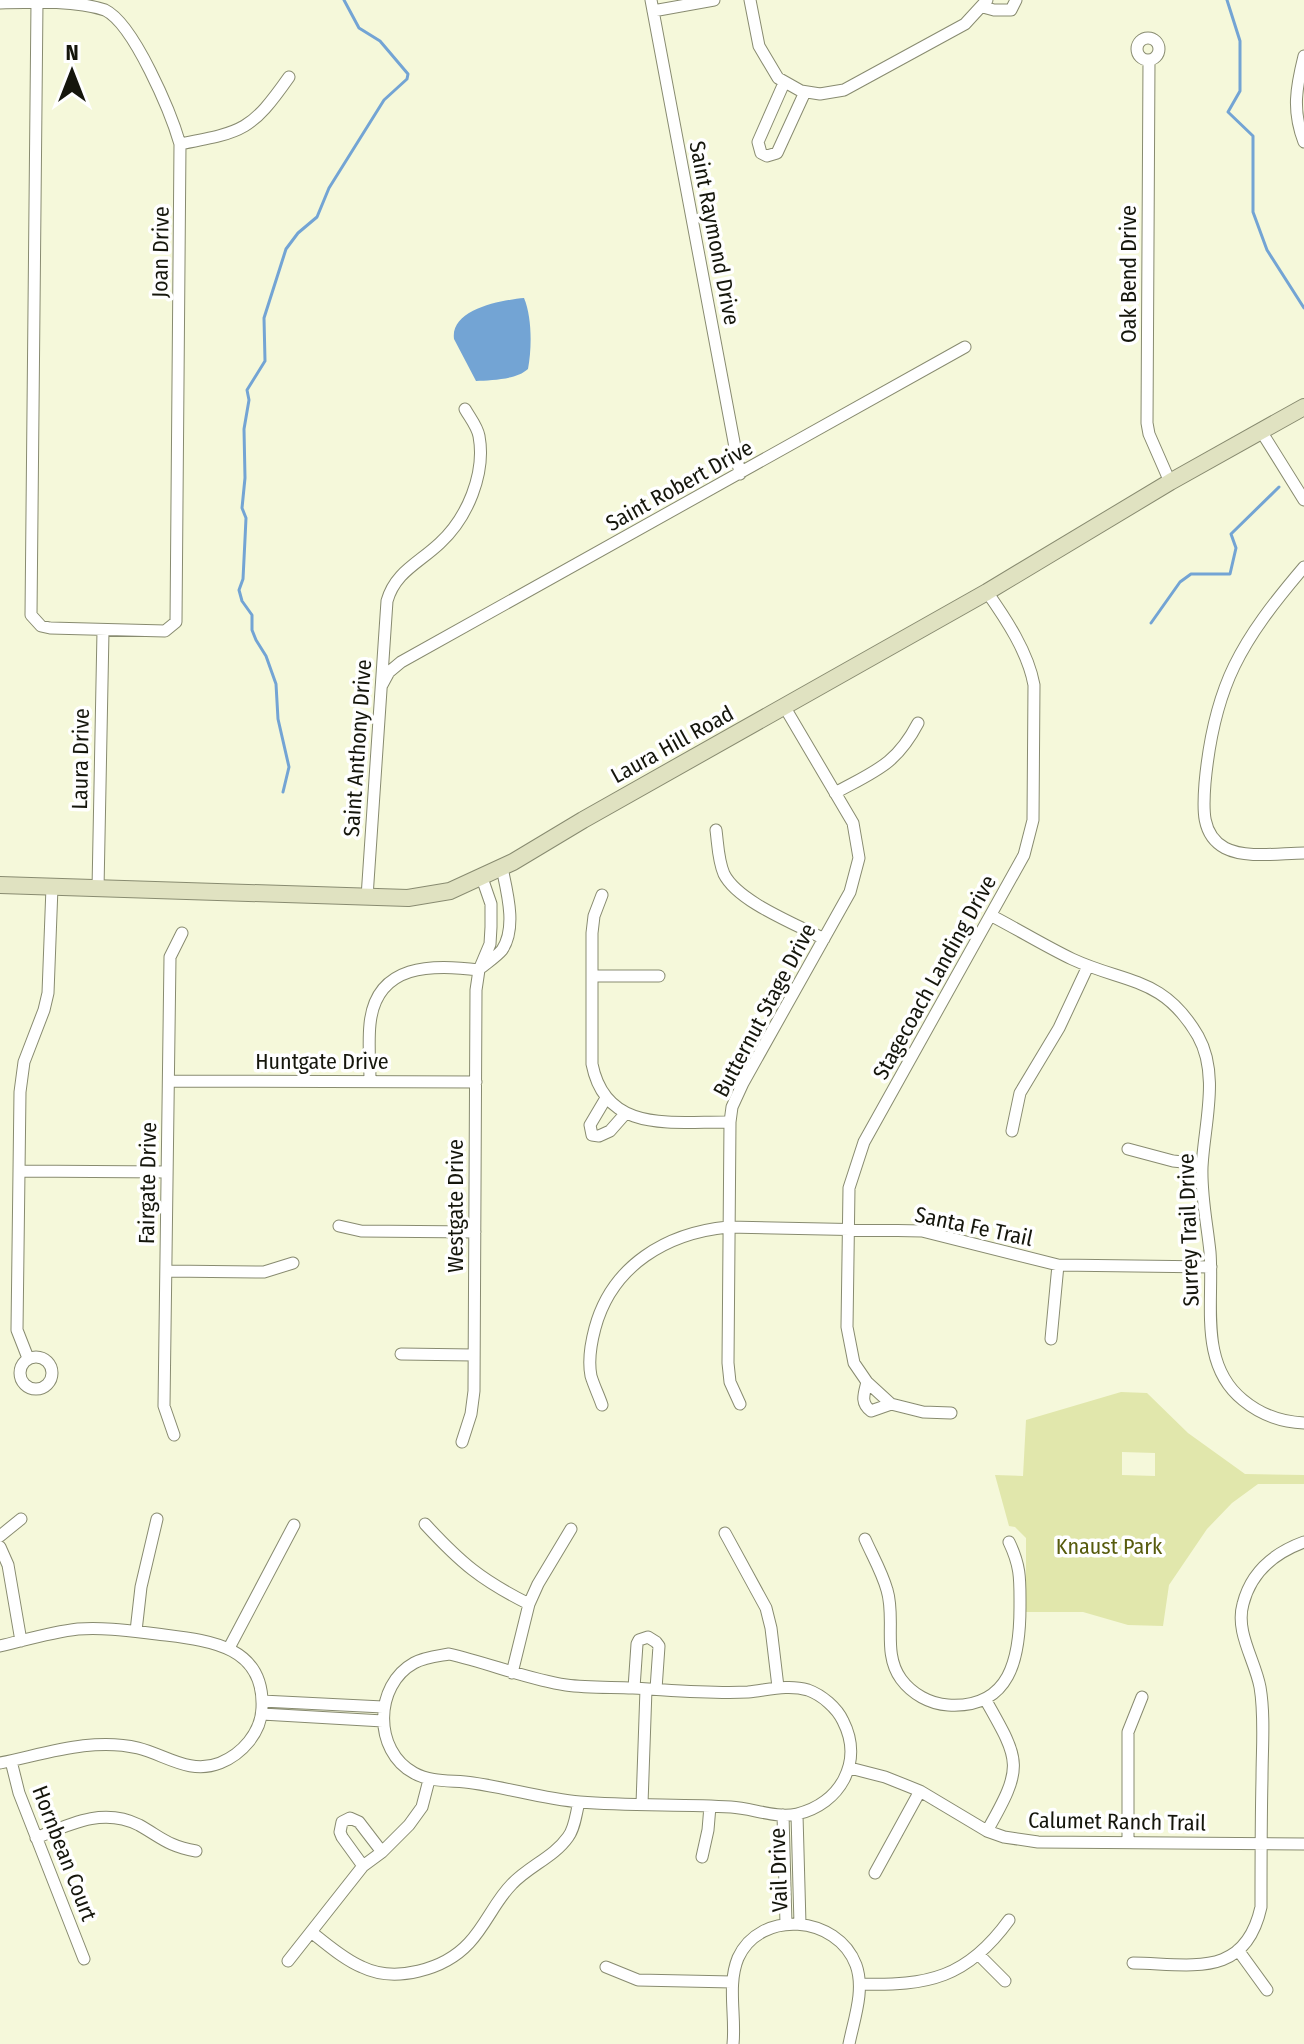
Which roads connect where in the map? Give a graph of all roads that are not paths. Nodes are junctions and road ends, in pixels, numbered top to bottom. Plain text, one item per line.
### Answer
1 (714, 0) edge
2 (750, 0) edge
3 (1016, 0) edge
4 (37, 1) edge
5 (0, 3) edge
6 (985, 3) edge
7 (652, 5) edge
8 (1304, 56) edge
9 (1149, 61) dead end
10 (289, 77) dead end
11 (784, 83) junction
12 (805, 92) junction
13 (1304, 142) edge
14 (180, 144) junction
15 (965, 347) dead end
16 (1304, 407) edge
17 (465, 409) dead end
18 (1261, 431) junction
19 (740, 474) junction
20 (1170, 482) junction
21 (1304, 500) edge
22 (1304, 567) edge
23 (987, 592) junction
24 (103, 631) junction
25 (385, 635) junction
26 (411, 656) junction
27 (382, 685) junction
28 (784, 706) junction
29 (918, 723) dead end
30 (835, 793) junction
31 (716, 830) dead end
32 (1304, 853) edge
33 (502, 868) junction
34 (482, 878) junction
35 (0, 885) edge
36 (52, 887) junction
37 (98, 889) junction
38 (602, 895) dead end
39 (367, 897) junction
40 (992, 916) junction
41 (182, 933) dead end
42 (824, 939) junction
43 (1088, 966) junction
44 (479, 970) junction
45 (592, 976) junction
46 (659, 976) dead end
47 (169, 1081) junction
48 (370, 1081) junction
49 (476, 1082) junction
50 (606, 1098) junction
51 (625, 1114) junction
52 (730, 1122) junction
53 (1012, 1131) dead end
54 (1128, 1149) dead end
55 (1202, 1164) junction
56 (19, 1171) junction
57 (167, 1172) junction
58 (339, 1226) dead end
59 (728, 1227) junction
60 (849, 1229) junction
61 (475, 1232) junction
62 (293, 1263) dead end
63 (1058, 1265) junction
64 (1211, 1267) junction
65 (167, 1271) junction
66 (1051, 1339) dead end
67 (401, 1354) dead end
68 (473, 1355) junction
69 (28, 1358) dead end
70 (867, 1382) junction
71 (740, 1404) dead end
72 (891, 1404) junction
73 (602, 1405) dead end
74 (951, 1413) dead end
75 (1304, 1423) edge
76 (174, 1435) dead end
77 (462, 1442) dead end
78 (21, 1519) dead end
79 (157, 1519) dead end
80 (425, 1524) dead end
81 (294, 1525) dead end
82 (571, 1529) dead end
83 (725, 1533) dead end
84 (0, 1536) edge
85 (865, 1539) dead end
86 (1009, 1542) dead end
87 (1304, 1542) edge
88 (0, 1547) edge
89 (529, 1604) junction
90 (136, 1631) junction
91 (21, 1641) junction
92 (0, 1646) edge
93 (229, 1648) junction
94 (512, 1673) junction
95 (778, 1687) junction
96 (645, 1689) junction
97 (1142, 1697) dead end
98 (985, 1699) junction
99 (383, 1707) junction
100 (262, 1708) junction
101 (383, 1721) junction
102 (6, 1762) edge
103 (850, 1768) junction
104 (429, 1780) junction
105 (920, 1791) junction
106 (579, 1802) junction
107 (642, 1804) junction
108 (710, 1806) junction
109 (783, 1815) junction
110 (797, 1815) junction
111 (987, 1831) junction
112 (36, 1838) junction
113 (1128, 1841) junction
114 (1260, 1844) junction
115 (1304, 1844) edge
116 (196, 1851) dead end
117 (382, 1852) junction
118 (702, 1857) dead end
119 (363, 1866) junction
120 (875, 1873) dead end
121 (1009, 1920) dead end
122 (786, 1924) junction
123 (800, 1924) junction
124 (311, 1932) junction
125 (1238, 1950) junction
126 (979, 1955) junction
127 (84, 1959) dead end
128 (288, 1961) dead end
129 (1133, 1963) dead end
130 (606, 1967) dead end
131 (1005, 1981) dead end
132 (732, 1982) junction
133 (860, 1984) junction
134 (1267, 1990) dead end
135 (733, 2044) edge
136 (849, 2044) edge

1 - 7 street
2 - 11 street
3 - 6 street
4 - 5 street, Joan Drive
4 - 14 street, Joan Drive
4 - 24 street
6 - 12 street
7 - 19 street, Saint Raymond Drive
8 - 13 street
9 - 20 street, Oak Bend Drive
10 - 14 street
11 - 12 street
11 - 12 street
14 - 24 street, Joan Drive
15 - 19 street, Saint Robert Drive
16 - 18 main road, Laura Hill Road
17 - 25 street, Saint Anthony Drive
18 - 20 main road, Laura Hill Road
18 - 21 street
19 - 26 street, Saint Robert Drive
20 - 23 main road, Laura Hill Road
22 - 32 street
23 - 28 main road, Laura Hill Road
23 - 40 street, Stagecoach Landing Drive
24 - 37 street, Laura Drive
25 - 26 street
25 - 27 street, Saint Anthony Drive
26 - 27 street, Saint Robert Drive
27 - 39 street, Saint Anthony Drive
28 - 30 street, Butternut Stage Drive
28 - 33 main road, Laura Hill Road
29 - 30 street
30 - 42 street, Butternut Stage Drive
31 - 42 street
33 - 34 main road, Laura Hill Road
33 - 44 street
34 - 39 main road, Laura Hill Road
34 - 44 street, Westgate Drive
35 - 36 main road, Laura Hill Road
36 - 37 main road, Laura Hill Road
36 - 56 street
37 - 39 main road, Laura Hill Road
38 - 45 street
40 - 43 street, Surrey Trail Drive
40 - 60 street, Stagecoach Landing Drive
41 - 47 street, Fairgate Drive
42 - 52 street, Butternut Stage Drive
43 - 53 street
43 - 55 street, Surrey Trail Drive
44 - 48 street
44 - 49 street, Westgate Drive
45 - 46 street
45 - 50 street
47 - 48 street, Huntgate Drive
47 - 57 street, Fairgate Drive
48 - 49 street, Huntgate Drive
49 - 61 street, Westgate Drive
50 - 51 street
50 - 51 street
51 - 52 street
52 - 59 street, Butternut Stage Drive
54 - 55 street
55 - 64 street, Surrey Trail Drive
56 - 57 street
56 - 69 street
57 - 65 street, Fairgate Drive
58 - 61 street
59 - 60 street, Santa Fe Trail
59 - 71 street, Butternut Stage Drive
59 - 73 street, Santa Fe Trail
60 - 63 street, Santa Fe Trail
60 - 70 street, Stagecoach Landing Drive
61 - 68 street, Westgate Drive
62 - 65 street
63 - 64 street, Santa Fe Trail
63 - 66 street
64 - 75 street, Surrey Trail Drive
65 - 76 street, Fairgate Drive
67 - 68 street
68 - 77 street, Westgate Drive
70 - 72 street, Stagecoach Landing Drive
70 - 72 street, Stagecoach Landing Drive
72 - 74 street, Stagecoach Landing Drive
78 - 84 street
79 - 90 street
80 - 89 street
81 - 93 street
82 - 89 street
83 - 95 street
85 - 98 street
86 - 98 street
87 - 114 street
88 - 91 street
89 - 94 street
90 - 91 street
90 - 93 street
91 - 92 street
93 - 100 street
94 - 96 street
94 - 99 street
95 - 96 street
95 - 103 street
96 - 107 street
97 - 113 street
98 - 111 street
99 - 100 street
99 - 101 street
100 - 101 street
100 - 102 street
101 - 104 street
102 - 112 street, Hornbean Court
103 - 105 street, Calumet Ranch Trail
103 - 110 street
104 - 106 street
104 - 117 street
105 - 111 street, Calumet Ranch Trail
105 - 120 street
106 - 107 street
106 - 124 street
107 - 108 street
108 - 109 street
108 - 118 street
109 - 110 street
109 - 122 street, Vail Drive
110 - 123 street, Vail Drive
111 - 113 street, Calumet Ranch Trail
112 - 116 street
112 - 127 street, Hornbean Court
113 - 114 street, Calumet Ranch Trail
114 - 115 street, Calumet Ranch Trail
114 - 125 street
117 - 119 street
117 - 119 street
119 - 124 street
121 - 126 street
122 - 123 street
122 - 132 street
123 - 133 street
124 - 128 street
125 - 129 street
125 - 134 street
126 - 131 street
126 - 133 street
130 - 132 street
132 - 135 street
133 - 136 street

